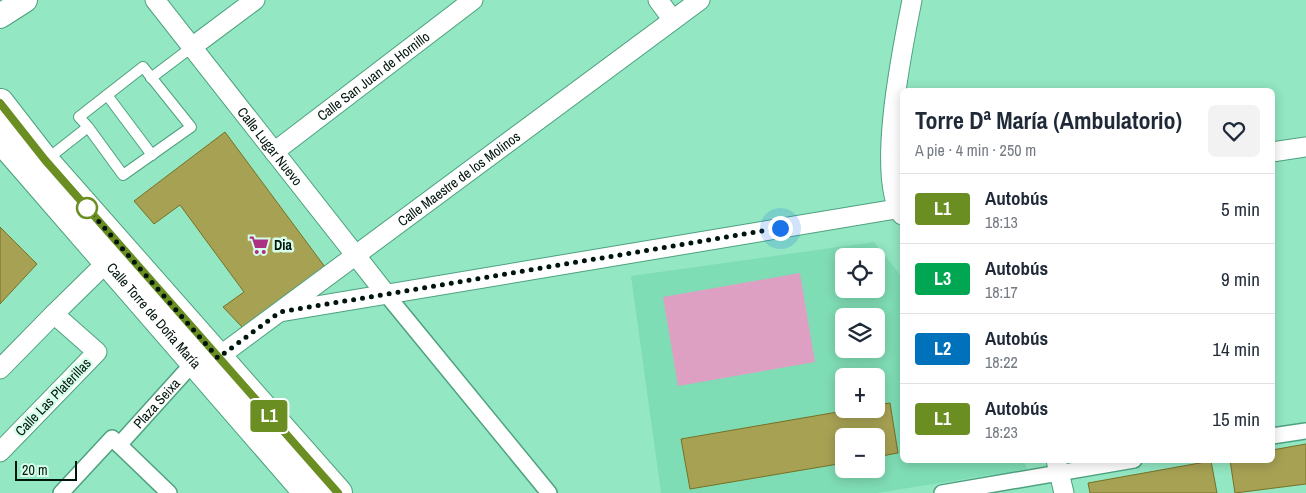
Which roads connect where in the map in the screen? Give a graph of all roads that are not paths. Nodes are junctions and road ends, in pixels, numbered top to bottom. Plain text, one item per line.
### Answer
1 (25, 0) edge
2 (155, 0) edge
3 (255, 0) edge
4 (473, 0) edge
5 (658, 0) edge
6 (700, 0) edge
7 (912, 0) edge
8 (0, 16) edge
9 (673, 20) junction
10 (192, 47) junction
11 (151, 78) junction
12 (107, 95) junction
13 (0, 103) edge
14 (88, 127) junction
15 (0, 138) edge
16 (1306, 147) edge
17 (274, 152) junction
18 (1275, 152) edge
19 (152, 156) junction
20 (45, 160) junction
21 (900, 206) edge
22 (900, 210) edge
23 (356, 256) junction
24 (107, 262) junction
25 (386, 294) junction
26 (280, 312) junction
27 (54, 314) junction
28 (206, 360) junction
29 (0, 369) edge
30 (1306, 431) edge
31 (1275, 436) edge
32 (119, 445) junction
33 (0, 452) edge
34 (1096, 463) edge
35 (1058, 466) edge
36 (61, 493) edge
37 (169, 493) edge
38 (308, 493) edge
39 (338, 493) edge
40 (549, 493) edge
41 (942, 493) edge
42 (1064, 493) edge

1 - 8 street
2 - 10 street, Calle Lugar Nuevo
3 - 10 street
4 - 17 street, Calle San Juan de Hornillo
5 - 9 street
6 - 9 street, Calle Maestre de los Molinos
7 - 21 street
9 - 23 street, Calle Maestre de los Molinos
10 - 11 lane
10 - 17 street, Calle Lugar Nuevo
11 - 12 lane
11 - 19 lane
12 - 14 lane
12 - 19 lane
13 - 20 main road, Calle Torre de Doña María
14 - 19 lane
14 - 20 lane
15 - 24 main road, Calle Torre de Doña María
16 - 18 street
17 - 23 street, Calle Lugar Nuevo
20 - 28 main road, Calle Torre de Doña María
22 - 25 street
23 - 25 street, Calle Lugar Nuevo
23 - 26 street, Calle Maestre de los Molinos
24 - 27 street
24 - 28 main road, Calle Torre de Doña María
25 - 26 street
25 - 40 street
26 - 28 street, Calle Maestre de los Molinos
27 - 29 street
27 - 33 street, Calle Las Platerillas
28 - 32 street, Plaza Seixa
28 - 38 main road, Calle Torre de Doña María
28 - 39 main road, Calle Torre de Doña María
30 - 31 street
32 - 36 street
32 - 37 street
34 - 35 street
35 - 41 street
35 - 42 street

